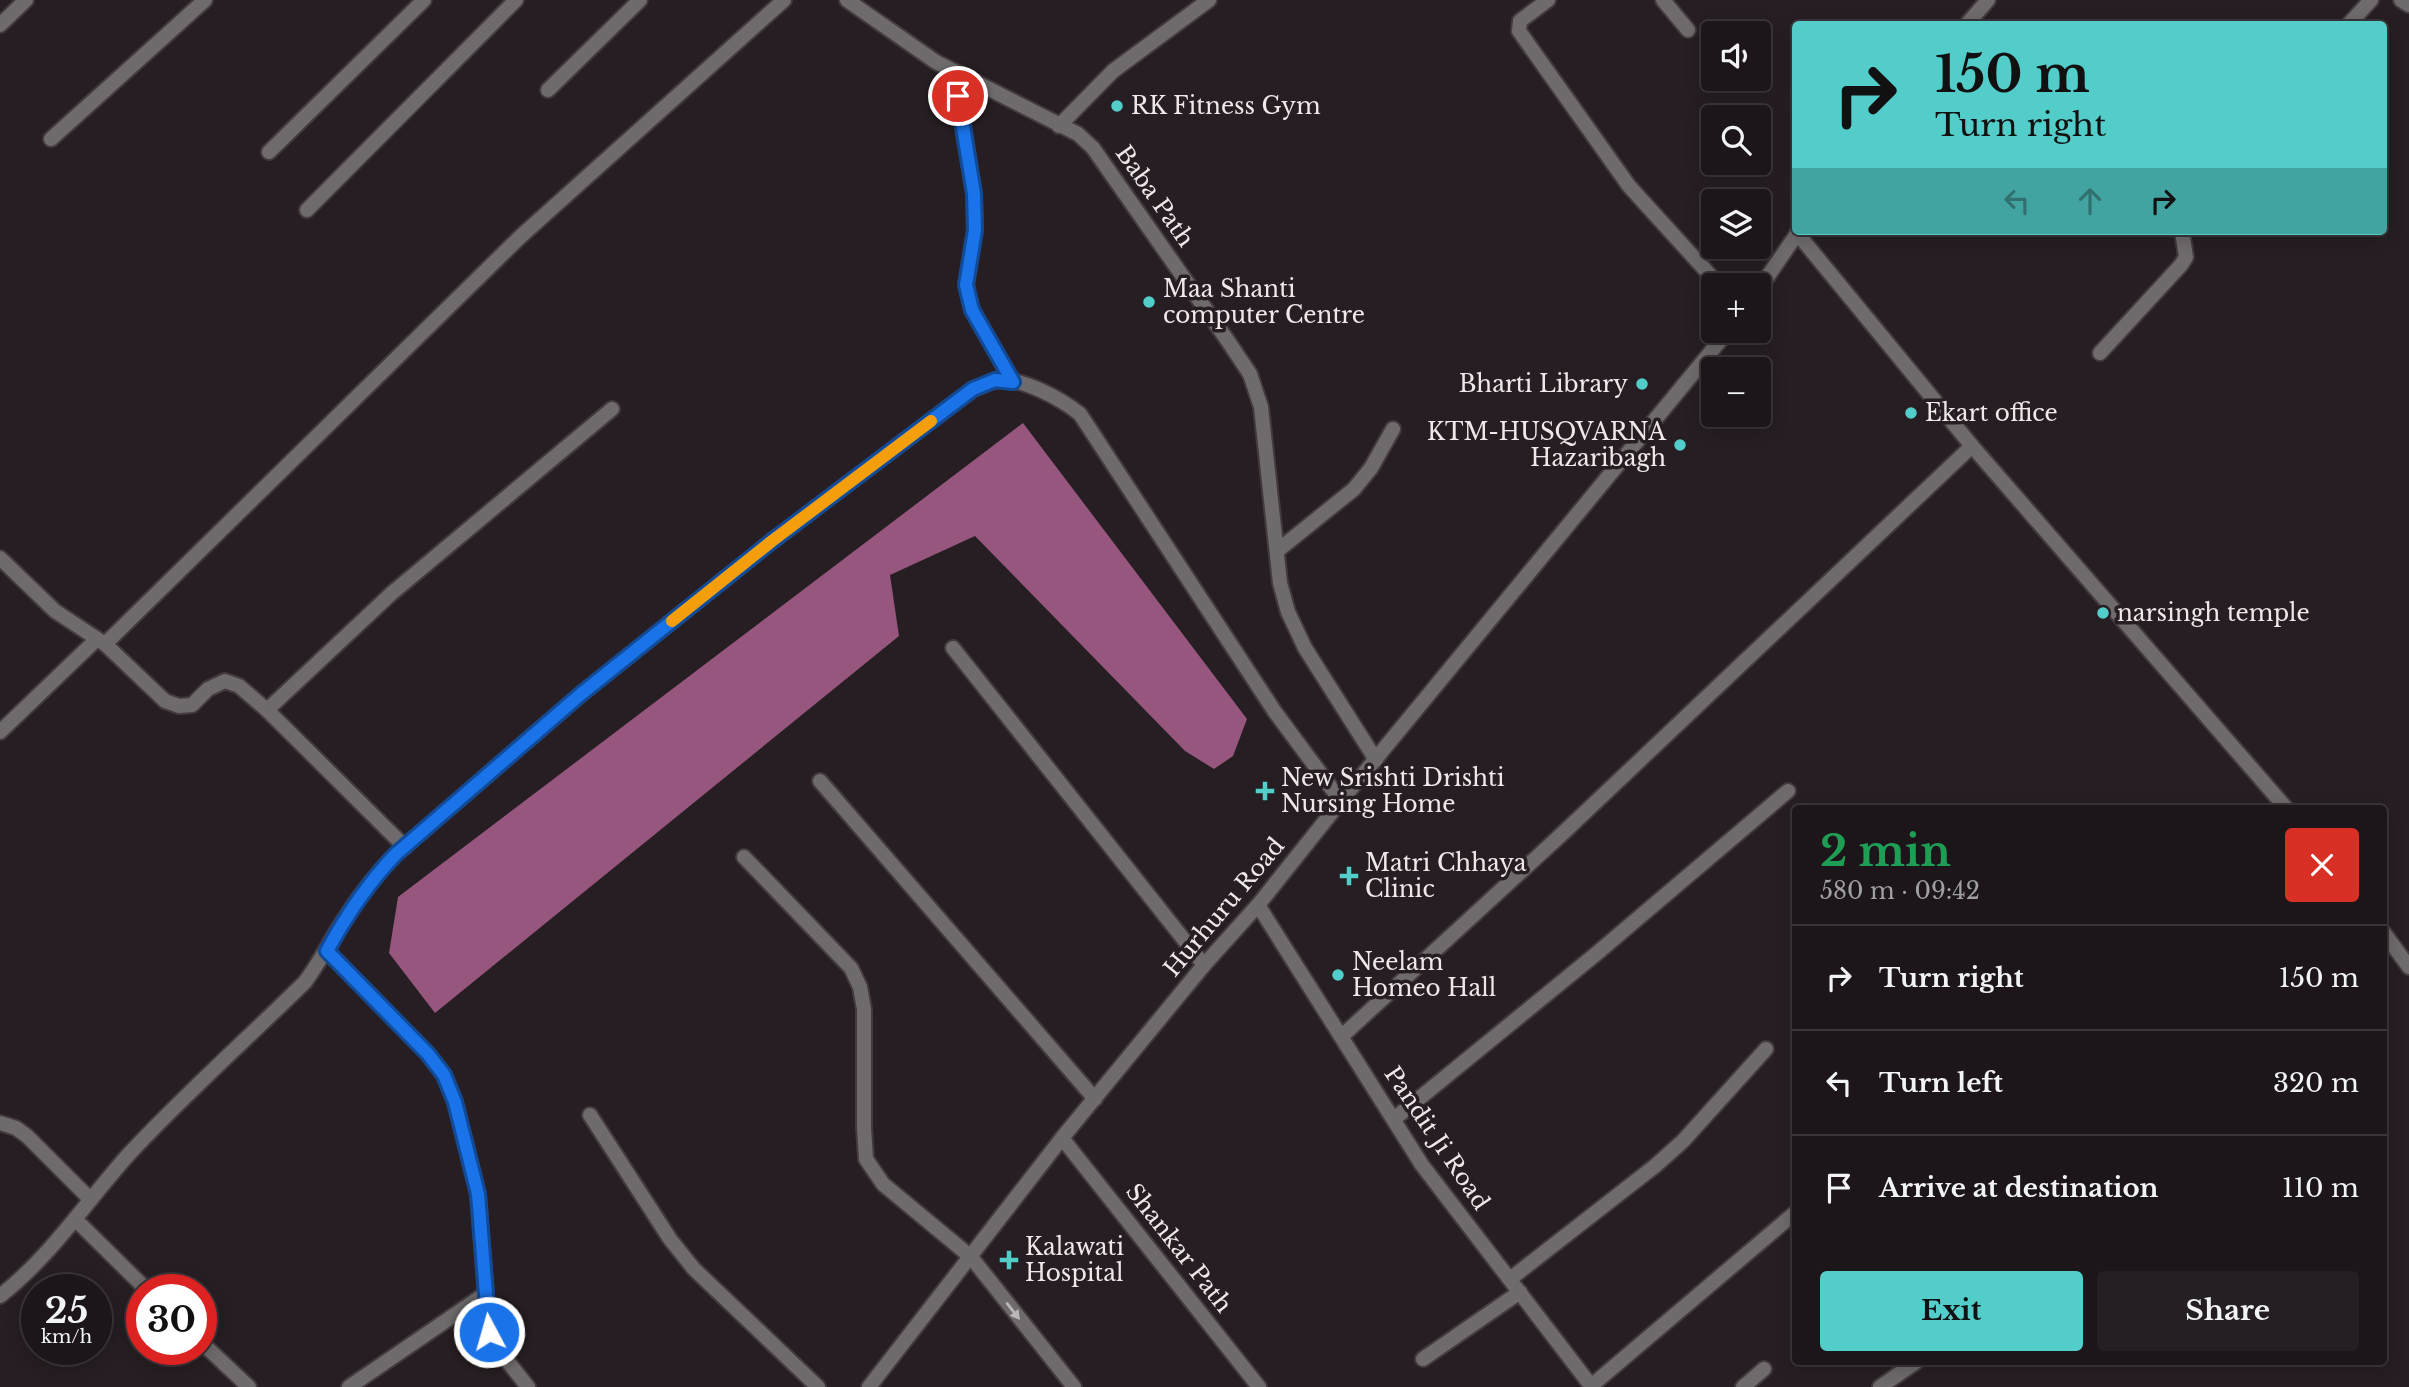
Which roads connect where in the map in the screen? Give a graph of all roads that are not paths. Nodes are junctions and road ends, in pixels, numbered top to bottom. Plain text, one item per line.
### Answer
1 (26, 0) edge
2 (205, 0) edge
3 (424, 0) edge
4 (516, 0) edge
5 (640, 0) edge
6 (784, 0) edge
7 (847, 0) edge
8 (1209, 0) edge
9 (1548, 0) edge
10 (1663, 0) edge
11 (2371, 0) edge
12 (2402, 0) edge
13 (2409, 5) edge
14 (2352, 21) edge
15 (0, 25) edge
16 (1688, 30) dead end
17 (954, 71) junction
18 (548, 90) dead end
19 (1059, 126) junction
20 (51, 139) dead end
21 (269, 152) dead end
22 (307, 210) dead end
23 (1796, 235) edge
24 (1800, 235) edge
25 (2183, 235) edge
26 (1708, 273) edge
27 (1770, 273) edge
28 (1718, 343) edge
29 (2100, 353) dead end
30 (1013, 382) junction
31 (612, 409) dead end
32 (1393, 429) dead end
33 (1972, 446) junction
34 (1277, 551) junction
35 (0, 558) edge
36 (101, 641) junction
37 (953, 648) dead end
38 (267, 709) junction
39 (0, 732) edge
40 (1376, 760) junction
41 (820, 781) dead end
42 (1788, 791) dead end
43 (1341, 801) junction
44 (2283, 805) edge
45 (405, 847) junction
46 (744, 857) dead end
47 (1258, 905) junction
48 (2387, 937) edge
49 (327, 951) junction
50 (1204, 965) junction
51 (2409, 967) edge
52 (1342, 1036) junction
53 (1766, 1049) dead end
54 (1095, 1099) junction
55 (590, 1115) dead end
56 (1394, 1119) junction
57 (0, 1123) edge
58 (1062, 1138) junction
59 (90, 1199) junction
60 (1792, 1215) edge
61 (75, 1219) junction
62 (971, 1257) junction
63 (131, 1274) edge
64 (1510, 1279) junction
65 (1520, 1292) junction
66 (485, 1294) junction
67 (0, 1296) edge
68 (217, 1357) edge
69 (1423, 1359) dead end
70 (1912, 1365) edge
71 (1764, 1368) dead end
72 (249, 1387) edge
73 (349, 1387) edge
74 (528, 1387) edge
75 (818, 1387) edge
76 (869, 1387) edge
77 (1074, 1387) edge
78 (1259, 1387) edge
79 (1591, 1387) edge
80 (1743, 1387) edge
81 (1880, 1387) edge

1 - 15 street
2 - 20 street
3 - 21 street
4 - 22 street
5 - 18 street
6 - 36 street
7 - 17 street, Baba Path
8 - 19 street
9 - 26 street
10 - 16 street
11 - 14 street
12 - 13 street
17 - 19 street, Baba Path
17 - 30 street
19 - 34 street, Baba Path
23 - 27 street
24 - 33 street
25 - 29 street
28 - 40 street, Hurhuru Road
30 - 43 street
30 - 45 street
31 - 38 street
32 - 34 street
33 - 44 street
33 - 52 street
34 - 40 street, Baba Path
35 - 36 street
36 - 38 street
36 - 39 street
37 - 50 street
38 - 45 street
40 - 43 street, Hurhuru Road
41 - 54 street
42 - 56 street
43 - 47 street, Hurhuru Road
45 - 49 street
46 - 62 street
47 - 50 street, Hurhuru Road
47 - 52 street, Pandit Ji Road
48 - 51 street
49 - 59 street
49 - 66 street
50 - 54 street, Hurhuru Road
52 - 56 street, Pandit Ji Road
53 - 64 street
54 - 58 street, Hurhuru Road
55 - 75 street
56 - 64 street, Pandit Ji Road
57 - 59 street
58 - 62 street, Hurhuru Road
58 - 78 street, Shankar Path
59 - 61 street
60 - 79 street
61 - 63 street
61 - 67 street
62 - 76 street, Hurhuru Road
62 -> 77 street
64 - 65 street, Pandit Ji Road
65 - 69 street
65 - 79 street, Pandit Ji Road
66 - 73 street
66 - 74 street
68 - 72 street
70 - 81 street
71 - 80 street

